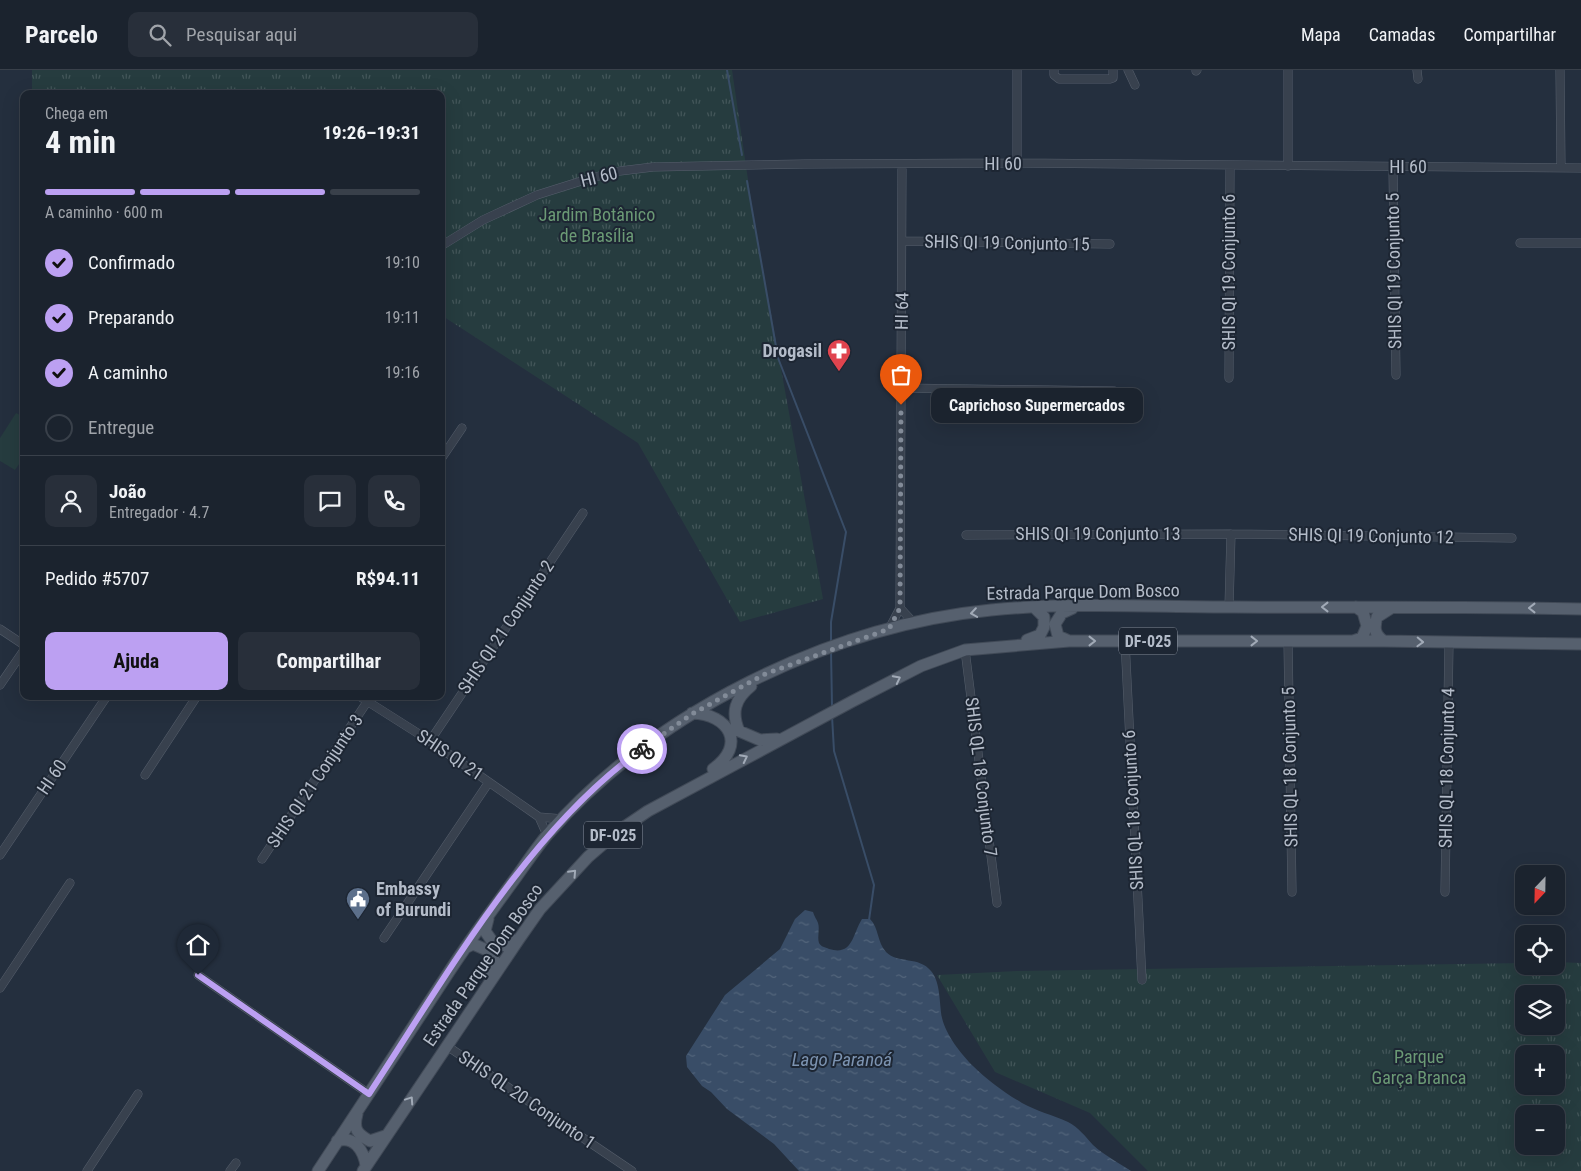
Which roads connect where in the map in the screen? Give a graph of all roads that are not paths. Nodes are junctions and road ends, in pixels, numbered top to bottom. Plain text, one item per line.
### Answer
1 (1017, 70) edge
2 (1054, 70) edge
3 (1088, 70) edge
4 (1113, 70) edge
5 (1128, 70) edge
6 (1288, 70) edge
7 (1417, 70) edge
8 (1560, 70) edge
9 (1089, 79) junction
10 (1418, 79) dead end
11 (1135, 85) dead end
12 (1017, 163) junction
13 (902, 165) junction
14 (1230, 166) junction
15 (1288, 166) junction
16 (1393, 168) junction
17 (1561, 168) junction
18 (1581, 168) edge
19 (903, 241) junction
20 (1520, 243) dead end
21 (1581, 243) edge
22 (445, 244) edge
23 (1110, 244) dead end
24 (1396, 375) dead end
25 (1229, 378) dead end
26 (901, 388) junction
27 (1114, 391) dead end
28 (462, 428) dead end
29 (445, 453) edge
30 (583, 513) dead end
31 (1231, 534) junction
32 (966, 535) dead end
33 (1512, 538) dead end
34 (1034, 607) junction
35 (1075, 607) junction
36 (1229, 607) junction
37 (1356, 607) junction
38 (900, 608) junction
39 (1391, 608) junction
40 (1581, 609) edge
41 (913, 622) junction
42 (0, 629) edge
43 (889, 629) junction
44 (1068, 641) junction
45 (1125, 641) junction
46 (1288, 641) junction
47 (1351, 641) junction
48 (1384, 641) junction
49 (20, 642) edge
50 (1449, 643) junction
51 (1581, 644) edge
52 (1008, 645) junction
53 (964, 650) junction
54 (20, 656) edge
55 (765, 674) junction
56 (0, 685) edge
57 (102, 700) edge
58 (194, 700) edge
59 (364, 700) edge
60 (367, 702) junction
61 (692, 714) junction
62 (785, 737) junction
63 (430, 741) junction
64 (145, 775) dead end
65 (701, 780) junction
66 (489, 782) junction
67 (539, 817) junction
68 (563, 819) junction
69 (547, 836) junction
70 (0, 855) edge
71 (262, 859) dead end
72 (70, 883) dead end
73 (1292, 892) dead end
74 (1445, 892) dead end
75 (997, 903) dead end
76 (488, 915) junction
77 (384, 938) dead end
78 (519, 939) junction
79 (465, 948) junction
80 (198, 975) dead end
81 (1142, 980) dead end
82 (0, 988) edge
83 (482, 991) junction
84 (447, 1046) junction
85 (138, 1094) dead end
86 (367, 1097) junction
87 (385, 1136) junction
88 (337, 1141) junction
89 (236, 1163) dead end
90 (364, 1168) edge
91 (87, 1171) edge
92 (230, 1171) edge
93 (318, 1171) edge
94 (632, 1171) edge

1 - 12 street
2 - 9 street
3 - 9 street
4 - 9 street
5 - 11 street
6 - 15 street
7 - 10 street
8 - 17 street
12 - 13 street, HI 60
12 - 14 street, HI 60
13 - 19 street, HI 64
13 - 22 street, HI 60
14 - 15 street, HI 60
14 - 25 street, SHIS QI 19 Conjunto 6
15 - 16 street, HI 60
16 - 17 street, HI 60
16 - 24 street, SHIS QI 19 Conjunto 5
17 - 18 street, HI 60
19 - 23 street, SHIS QI 19 Conjunto 15
19 - 26 street, HI 64
20 - 21 street
26 - 27 street
26 - 38 street, HI 64
28 - 29 street
30 - 63 street, SHIS QI 21 Conjunto 2
31 - 32 street, SHIS QI 19 Conjunto 13
31 - 33 street, SHIS QI 19 Conjunto 12
31 - 36 street
34 - 35 main road, Estrada Parque Dom Bosco / DF-025
34 -> 41 main road, Estrada Parque Dom Bosco / DF-025
34 - 52 main road
35 - 36 main road, Estrada Parque Dom Bosco / DF-025
35 - 44 main road
37 -> 36 main road, Estrada Parque Dom Bosco / DF-025
37 - 39 main road, Estrada Parque Dom Bosco / DF-025
37 - 47 main road
38 - 41 street
38 - 43 street, HI 64
40 -> 39 main road, Estrada Parque Dom Bosco / DF-025
39 - 48 main road
41 - 43 main road, Estrada Parque Dom Bosco / DF-025
42 - 49 street
43 - 55 main road, Estrada Parque Dom Bosco / DF-025
44 -> 45 main road, Estrada Parque Dom Bosco / DF-025
44 - 52 main road, Estrada Parque Dom Bosco / DF-025
45 -> 46 main road, Estrada Parque Dom Bosco / DF-025
45 - 81 street, SHIS QL 18 Conjunto 6
46 - 47 main road, Estrada Parque Dom Bosco / DF-025
46 - 73 street, SHIS QL 18 Conjunto 5
47 - 48 main road, Estrada Parque Dom Bosco / DF-025
48 -> 50 main road, Estrada Parque Dom Bosco / DF-025
50 - 51 main road, Estrada Parque Dom Bosco / DF-025
50 - 74 street, SHIS QL 18 Conjunto 4
52 - 53 main road, Estrada Parque Dom Bosco / DF-025
62 -> 53 main road, Estrada Parque Dom Bosco / DF-025
53 - 75 street, SHIS QL 18 Conjunto 7
54 - 56 street
55 - 61 main road, Estrada Parque Dom Bosco / DF-025
55 - 62 main road
57 - 70 street, HI 60
58 - 64 street
59 - 60 street, SHIS QI 21
60 - 63 street, SHIS QI 21
60 - 71 street, SHIS QI 21 Conjunto 3
61 - 65 main road
61 - 68 main road, Estrada Parque Dom Bosco / DF-025
65 -> 62 main road, Estrada Parque Dom Bosco / DF-025
63 - 66 street, SHIS QI 21
78 -> 65 main road, Estrada Parque Dom Bosco / DF-025
66 - 67 street, SHIS QI 21
66 - 77 street
67 - 68 street
67 - 69 street
68 - 69 main road, Estrada Parque Dom Bosco / DF-025
69 - 76 main road, Estrada Parque Dom Bosco / DF-025
72 - 82 street
76 - 78 main road
76 - 79 main road, Estrada Parque Dom Bosco / DF-025
78 - 83 main road, Estrada Parque Dom Bosco / DF-025
79 - 83 main road
79 - 86 main road, Estrada Parque Dom Bosco / DF-025
80 - 86 street
83 - 84 main road, Estrada Parque Dom Bosco / DF-025
87 -> 84 main road, Estrada Parque Dom Bosco / DF-025
84 - 94 street, SHIS QL 20 Conjunto 1
85 - 91 street
86 - 87 main road
86 - 88 main road, Estrada Parque Dom Bosco / DF-025
87 - 90 main road, Estrada Parque Dom Bosco / DF-025
88 - 90 main road
88 - 93 main road, Estrada Parque Dom Bosco / DF-025
89 - 92 street

